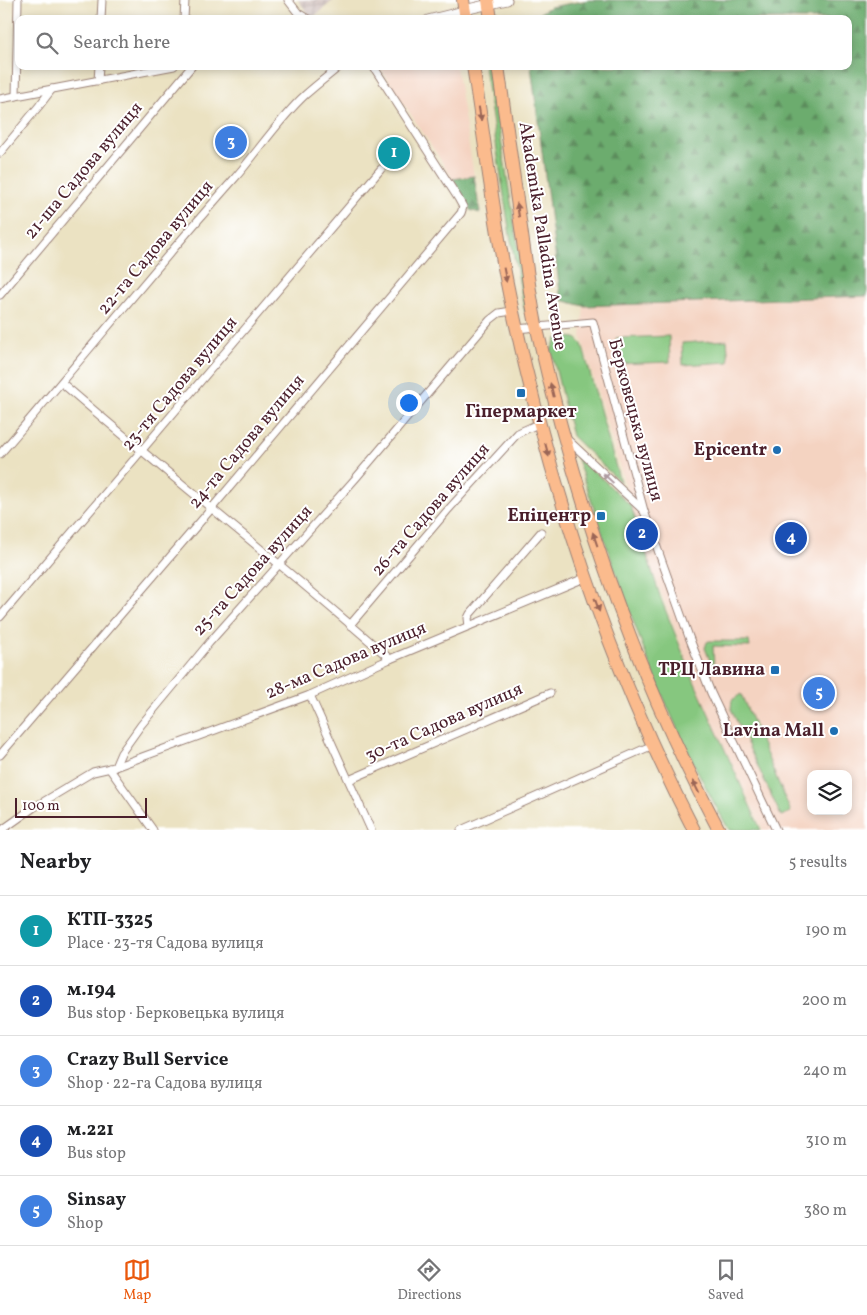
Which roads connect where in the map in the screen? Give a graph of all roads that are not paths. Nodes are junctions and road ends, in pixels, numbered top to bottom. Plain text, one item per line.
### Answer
1 (18, 0) edge
2 (102, 0) edge
3 (185, 0) edge
4 (288, 0) edge
5 (507, 0) edge
6 (489, 2) edge
7 (464, 9) edge
8 (18, 15) edge
9 (101, 15) edge
10 (184, 15) edge
11 (301, 15) edge
12 (442, 15) edge
13 (491, 15) edge
14 (17, 70) edge
15 (98, 70) edge
16 (154, 70) edge
17 (189, 70) edge
18 (335, 70) edge
19 (376, 70) edge
20 (474, 70) edge
21 (499, 70) edge
22 (98, 81) junction
23 (52, 89) junction
24 (16, 96) junction
25 (0, 99) edge
26 (0, 153) edge
27 (381, 169) dead end
28 (0, 295) edge
29 (512, 311) junction
30 (536, 327) junction
31 (516, 329) junction
32 (62, 383) junction
33 (540, 423) junction
34 (564, 437) junction
35 (142, 452) junction
36 (0, 454) edge
37 (212, 508) junction
38 (644, 511) junction
39 (541, 532) dead end
40 (280, 565) junction
41 (587, 577) junction
42 (0, 618) edge
43 (350, 625) junction
44 (469, 626) junction
45 (390, 659) junction
46 (550, 693) dead end
47 (310, 695) junction
48 (653, 745) junction
49 (0, 755) edge
50 (112, 768) junction
51 (350, 780) junction
52 (2, 830) edge
53 (153, 830) edge
54 (371, 830) edge
55 (461, 830) edge
56 (694, 830) edge
57 (719, 830) edge
58 (776, 830) edge

1 - 8 street
2 - 9 street
3 - 10 street
4 - 11 street
5 - 6 street
6 - 7 street
6 - 13 highway
7 - 12 street
14 - 24 street
15 - 22 street
16 - 22 street
17 - 28 street, 21-ша Садова вулиця
18 - 32 street, 22-га Садова вулиця
19 - 37 street, 24-та Садова вулиця
20 -> 29 highway
30 -> 21 highway, Akademika Palladina Avenue
22 - 23 street
23 - 24 street
23 - 26 street
24 - 25 street
27 - 35 street, 23-тя Садова вулиця
29 - 31 highway
29 - 40 street, 25-та Садова вулиця
30 - 31 street
34 -> 30 highway, Akademika Palladina Avenue
30 - 38 street, Берковецька вулиця
31 - 33 highway
32 - 35 street
32 - 36 street, 22-га Садова вулиця
33 -> 41 highway
33 - 43 street, 26-та Садова вулиця
38 -> 34 street
57 -> 34 highway, Akademika Palladina Avenue
35 - 37 street
35 - 42 street, 23-тя Садова вулиця
37 - 40 street
37 - 49 street, 24-та Садова вулиця
38 - 58 street, Берковецька вулиця
39 - 44 street
40 - 43 street
40 - 50 street, 25-та Садова вулиця
41 - 44 street, 28-ма Садова вулиця
41 -> 48 highway
43 - 45 street
44 - 45 street, 28-ма Садова вулиця
45 - 47 street, 28-ма Садова вулиця
46 - 51 street, 30-та Садова вулиця
47 - 50 street, 28-ма Садова вулиця
47 - 51 street
48 - 55 street
48 - 56 highway
50 - 52 street
50 - 53 street
51 - 54 street

